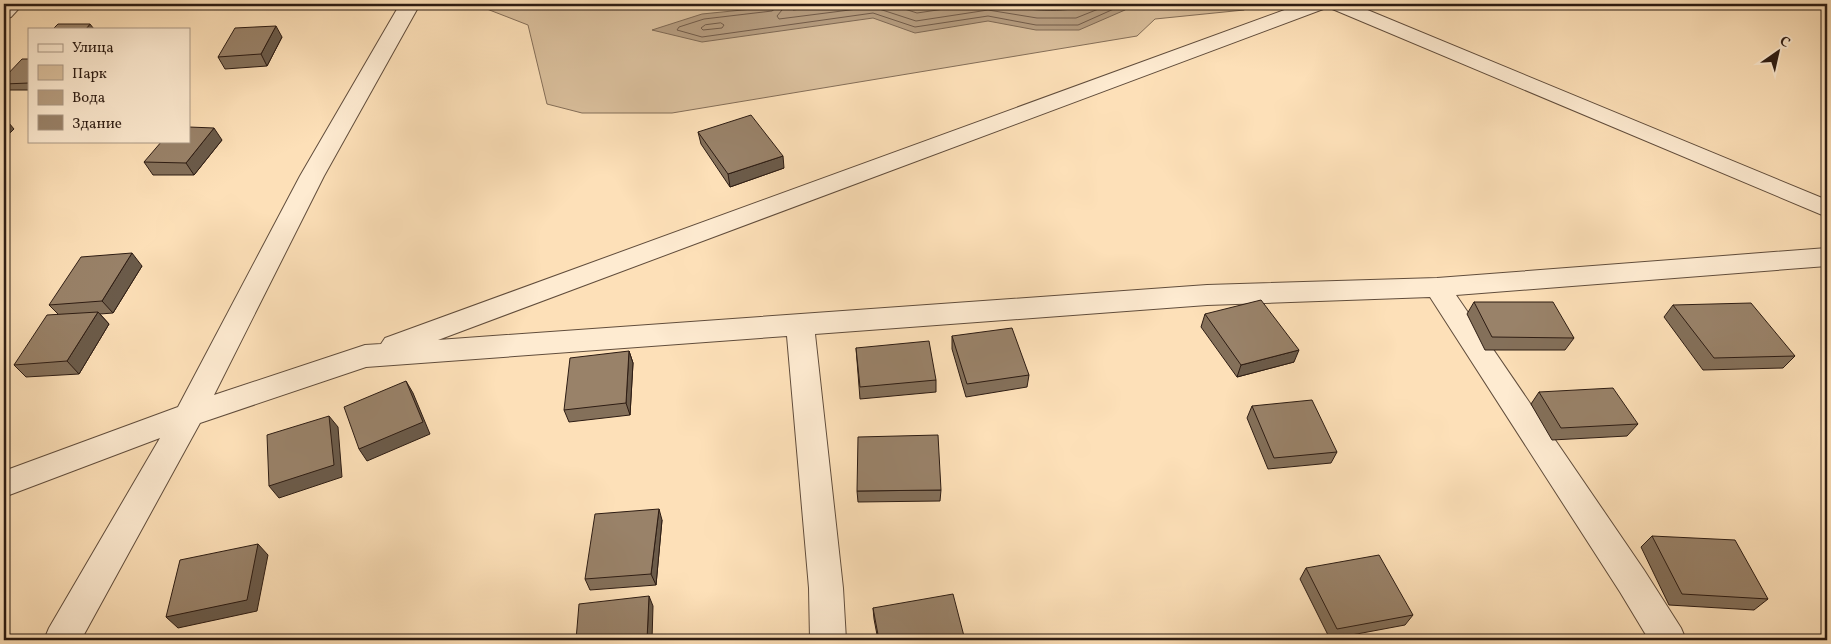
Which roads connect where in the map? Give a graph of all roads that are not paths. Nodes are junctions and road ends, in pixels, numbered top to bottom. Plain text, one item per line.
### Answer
1 (13, 4) edge
2 (410, 4) edge
3 (1320, 4) edge
4 (1337, 4) edge
5 (4, 13) edge
6 (1827, 209) edge
7 (1827, 257) edge
8 (1437, 287) junction
9 (800, 326) junction
10 (365, 356) junction
11 (189, 414) junction
12 (4, 484) edge
13 (62, 640) edge
14 (828, 640) edge
15 (1668, 640) edge

1 - 5 lane
2 - 11 lane
3 - 10 lane
4 - 6 lane
7 - 8 lane
8 - 9 lane
8 - 15 lane
9 - 10 lane
9 - 14 lane
10 - 11 lane
11 - 12 lane
11 - 13 lane

